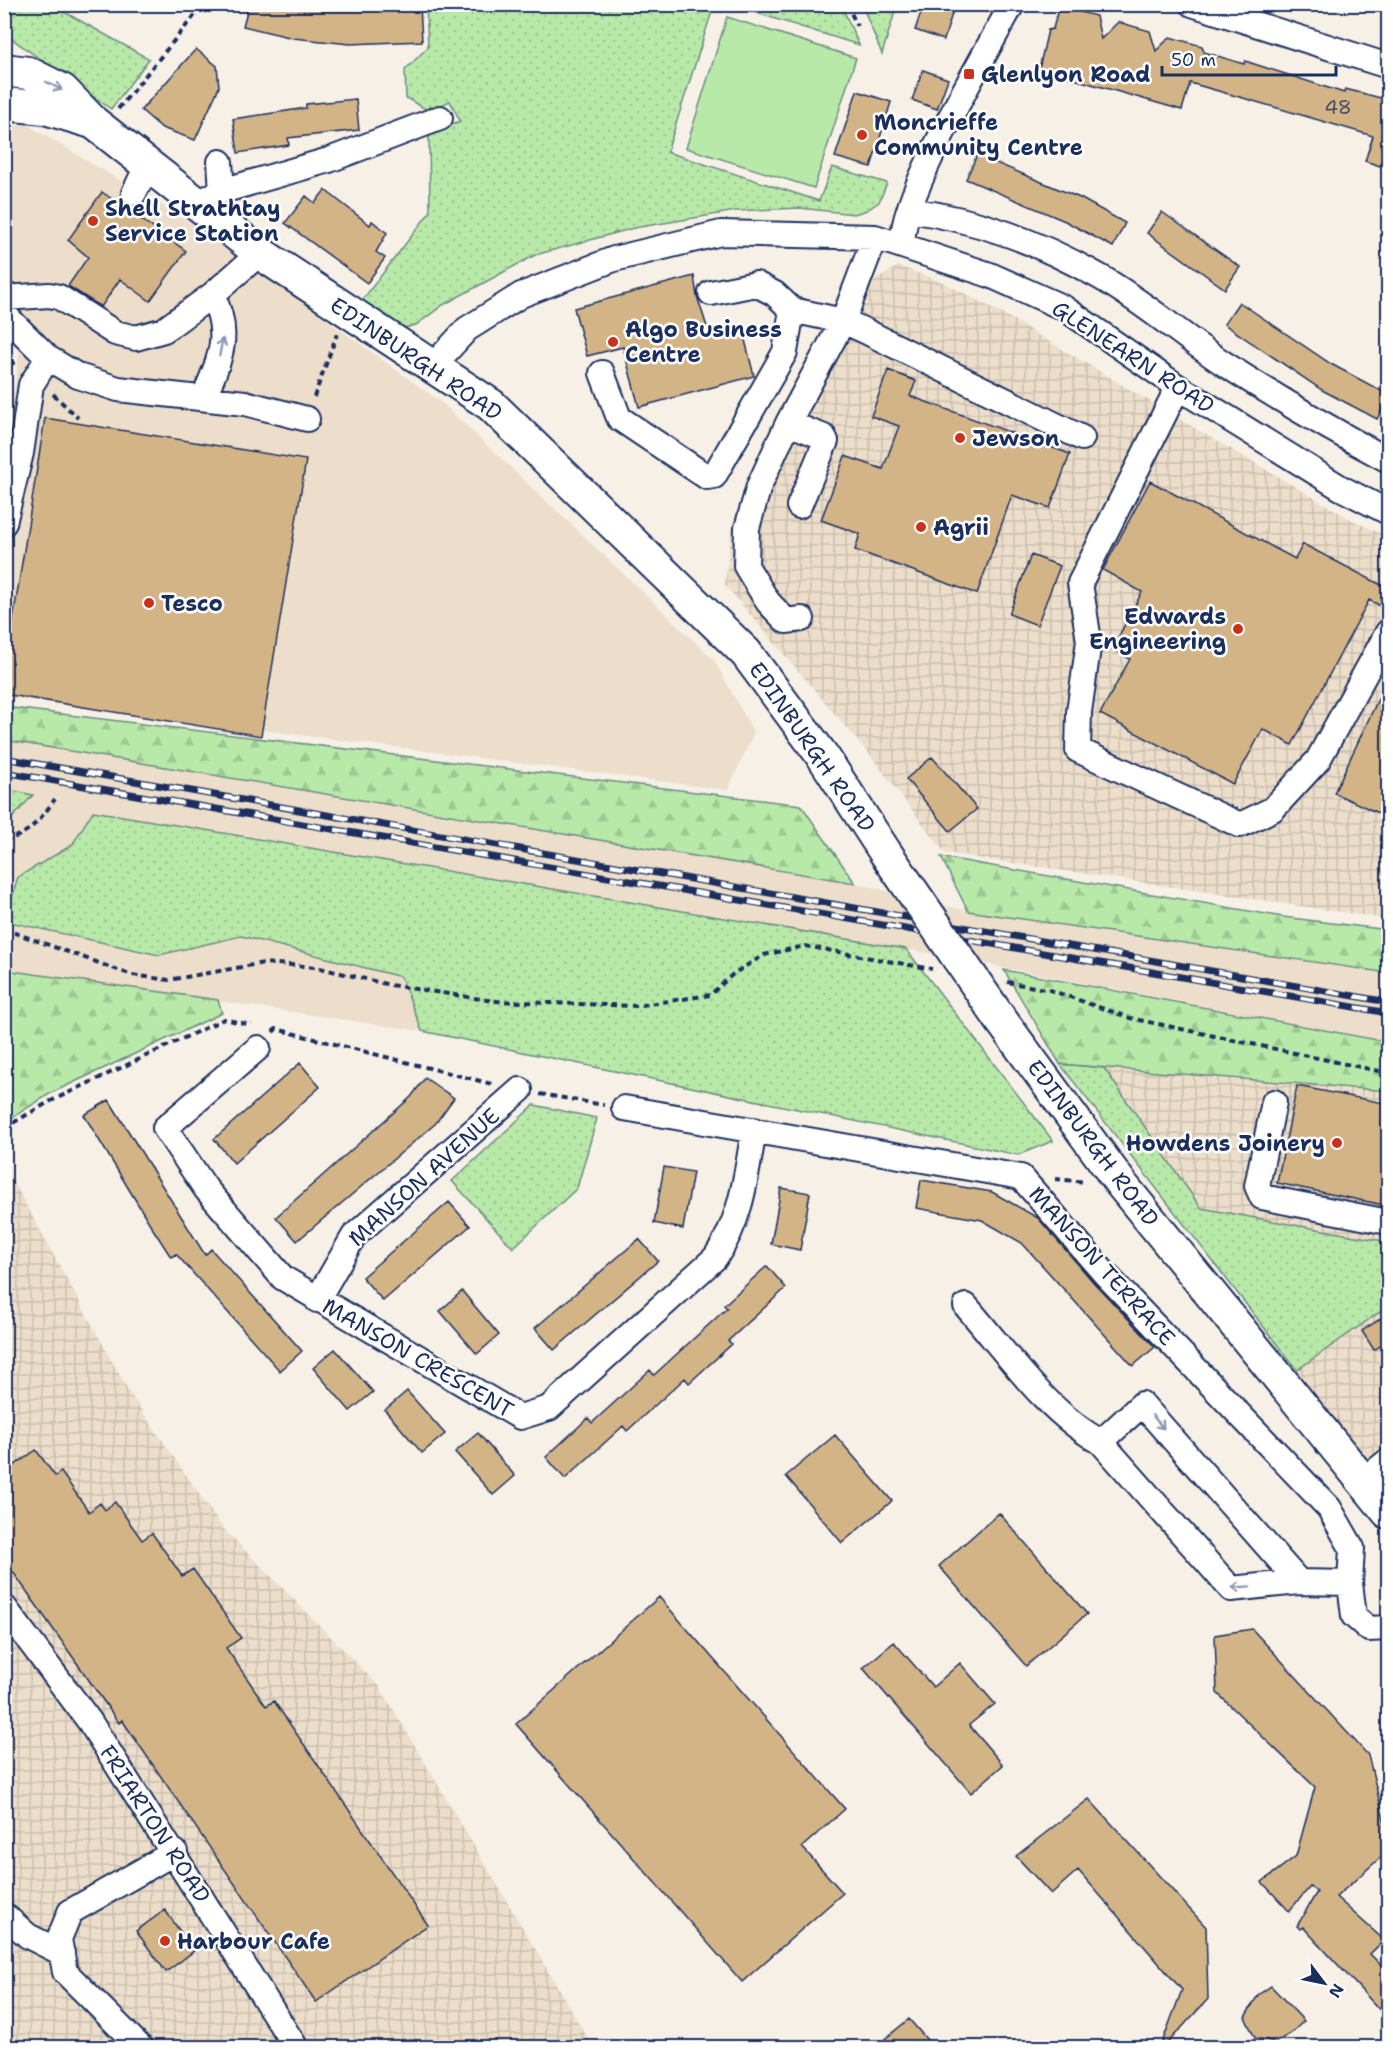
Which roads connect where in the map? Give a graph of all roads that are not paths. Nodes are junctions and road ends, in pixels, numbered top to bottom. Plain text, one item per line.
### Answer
1 (1012, 4) edge
2 (1192, 4) edge
3 (1389, 66) edge
4 (4, 70) edge
5 (4, 104) edge
6 (440, 118) dead end
7 (98, 126) junction
8 (220, 162) dead end
9 (148, 164) junction
10 (134, 193) dead end
11 (208, 198) junction
12 (909, 210) junction
13 (875, 237) junction
14 (903, 244) junction
15 (261, 252) junction
16 (711, 292) dead end
17 (212, 295) junction
18 (4, 298) edge
19 (792, 310) junction
20 (4, 314) edge
21 (843, 321) junction
22 (48, 358) junction
23 (431, 368) junction
24 (602, 373) dead end
25 (1178, 387) junction
26 (204, 397) junction
27 (307, 419) road end
28 (788, 423) junction
29 (1082, 438) dead end
30 (1389, 460) edge
31 (799, 506) dead end
32 (1389, 512) edge
33 (4, 523) edge
34 (802, 619) dead end
35 (1389, 632) edge
36 (259, 1033) road end
37 (520, 1090) road end
38 (1274, 1102) dead end
39 (624, 1108) road end
40 (753, 1130) junction
41 (1389, 1222) edge
42 (317, 1300) junction
43 (966, 1306) dead end
44 (1101, 1442) junction
45 (1389, 1461) edge
46 (1364, 1480) junction
47 (1389, 1512) edge
48 (1299, 1582) junction
49 (1350, 1583) junction
50 (4, 1607) edge
51 (1389, 1628) edge
52 (175, 1852) junction
53 (4, 1915) edge
54 (62, 1953) junction
55 (141, 2048) edge
56 (296, 2048) edge

1 - 12 street
2 - 3 street
4 -> 7 main road, EDINBURGH ROAD
5 - 7 main road, EDINBURGH ROAD
6 - 11 street
7 - 9 main road, EDINBURGH ROAD
8 - 11 street
9 - 10 street
9 - 11 main road, EDINBURGH ROAD
11 - 15 main road, EDINBURGH ROAD
12 - 14 street
12 - 30 street, GLENEARN ROAD
13 - 14 street, GLENEARN ROAD
13 - 21 street
13 - 23 street, GLENEARN ROAD
14 - 25 street, GLENEARN ROAD
15 - 17 street
15 - 23 main road, EDINBURGH ROAD
16 - 19 street
17 - 18 street
26 -> 17 street
19 - 21 street
19 - 24 street
20 - 22 street
21 - 28 street
21 - 29 street
22 - 26 street
22 - 33 street
23 - 46 main road, EDINBURGH ROAD, bridge
25 - 32 street, GLENEARN ROAD
25 - 35 street
26 - 27 street
28 - 31 street
28 - 34 street
36 - 42 street, MANSON CRESCENT
37 - 42 street, MANSON AVENUE
38 - 41 street
39 - 40 street, MANSON TERRACE
40 - 42 street, MANSON CRESCENT
40 - 49 street, MANSON TERRACE
43 - 44 street
48 -> 44 street
44 -> 48 street
45 - 46 street
46 - 47 main road, EDINBURGH ROAD
48 - 49 street
49 - 51 street, MANSON TERRACE
50 - 52 street, FRIARTON ROAD
52 - 54 street
52 - 56 street, FRIARTON ROAD
53 - 54 street
54 - 55 street

